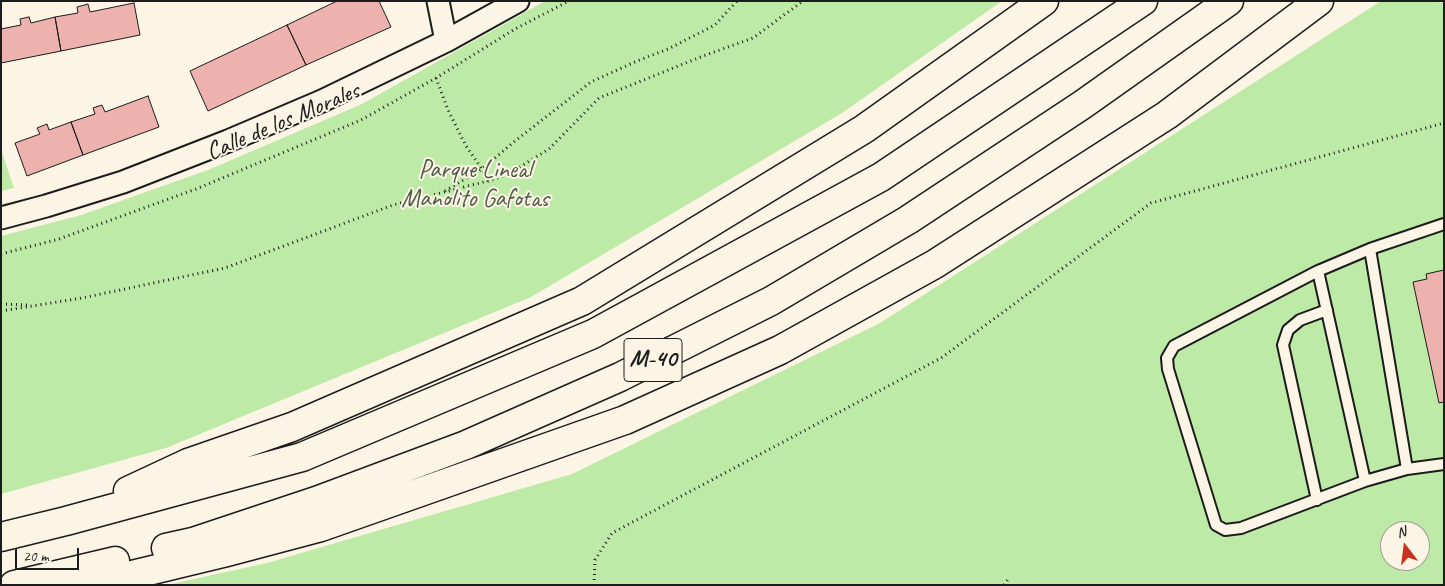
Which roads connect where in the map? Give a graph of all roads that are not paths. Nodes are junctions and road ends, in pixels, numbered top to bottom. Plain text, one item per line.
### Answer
1 (438, 1) edge
2 (518, 1) edge
3 (1044, 1) edge
4 (1143, 1) edge
5 (1228, 1) edge
6 (1319, 1) edge
7 (446, 40) junction
8 (1, 218) edge
9 (1444, 224) edge
10 (1370, 249) junction
11 (1318, 271) junction
12 (1327, 310) junction
13 (1444, 464) edge
14 (1407, 469) junction
15 (1365, 481) junction
16 (1317, 500) junction
17 (66, 521) junction
18 (1, 537) edge
19 (14, 585) edge
20 (90, 585) edge

1 - 7 street
2 - 7 street, Calle de los Morales
3 - 17 highway
4 - 17 highway, M-40
5 - 19 highway, M-40
6 - 20 highway
7 - 8 street, Calle de los Morales
9 - 10 lane
10 - 11 lane
10 - 14 lane
11 - 12 lane
11 - 16 lane
12 - 15 lane
12 - 16 lane
13 - 14 lane
14 - 15 lane
15 - 16 lane
17 - 18 highway, M-40

